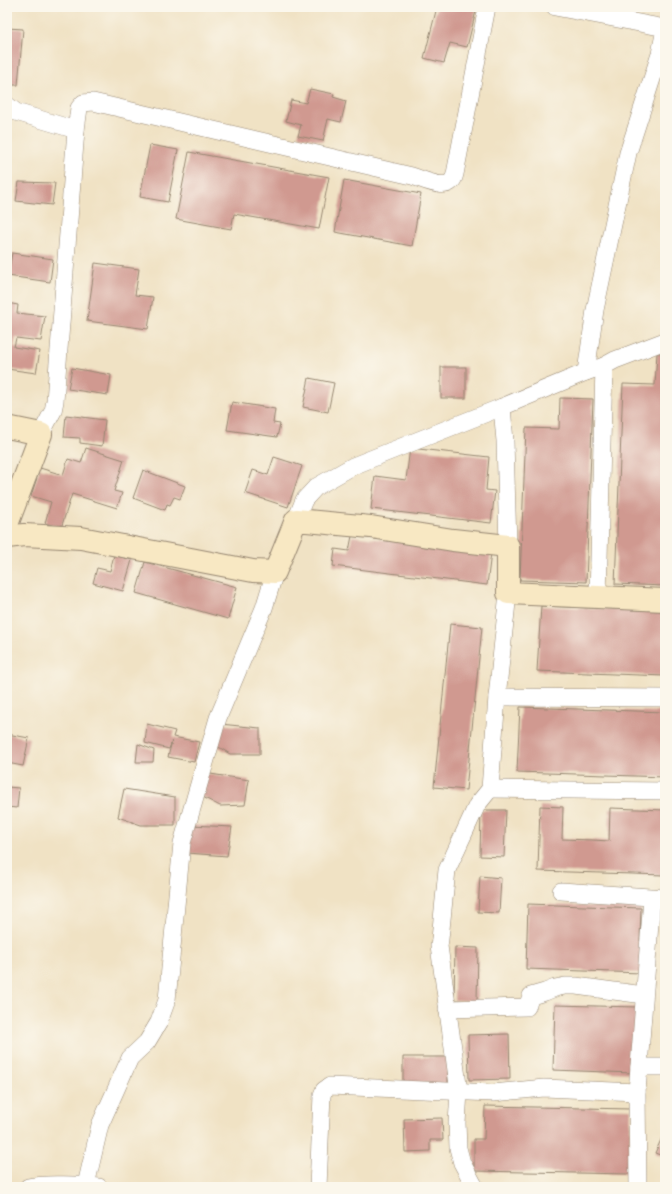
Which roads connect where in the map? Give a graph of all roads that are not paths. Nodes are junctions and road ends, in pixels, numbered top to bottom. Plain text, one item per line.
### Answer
1 (487, 7) edge
2 (555, 7) edge
3 (7, 105) edge
4 (76, 130) junction
5 (665, 341) edge
6 (604, 366) junction
7 (586, 372) junction
8 (502, 407) junction
9 (7, 427) edge
10 (41, 434) junction
11 (296, 520) junction
12 (7, 530) edge
13 (7, 537) edge
14 (508, 546) junction
15 (275, 572) junction
16 (508, 593) junction
17 (598, 597) junction
18 (665, 600) edge
19 (497, 697) junction
20 (665, 698) edge
21 (490, 789) junction
22 (665, 791) edge
23 (561, 891) dead end
24 (658, 898) edge
25 (644, 995) junction
26 (447, 1009) junction
27 (639, 1067) junction
28 (665, 1067) edge
29 (459, 1092) junction
30 (637, 1092) junction
31 (92, 1186) edge
32 (28, 1187) edge
33 (318, 1187) edge
34 (475, 1187) edge
35 (638, 1187) edge

1 - 4 street
2 - 7 street
3 - 4 street
4 - 10 street
5 - 6 street
6 - 7 street
6 - 17 street
7 - 8 street
8 - 11 street
8 - 14 street
9 - 10 street
10 - 12 street
11 - 14 street
11 - 15 street
13 - 15 street
14 - 16 street
15 - 31 street
16 - 17 street
16 - 19 street
17 - 18 street
19 - 20 street
19 - 21 street
21 - 22 street
21 - 26 street
23 - 24 street
24 - 25 street
25 - 26 street
25 - 27 street
26 - 29 street
27 - 28 street
27 - 30 street
29 - 30 street
29 - 33 street
29 - 34 street
30 - 35 street
31 - 32 street

